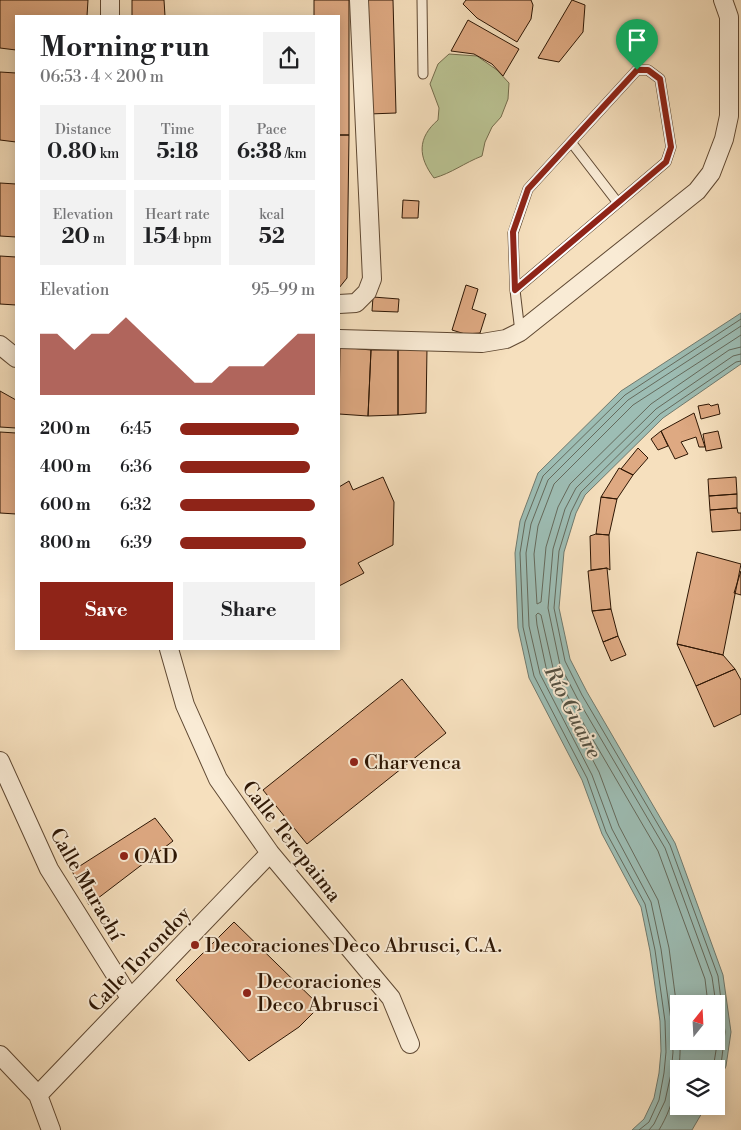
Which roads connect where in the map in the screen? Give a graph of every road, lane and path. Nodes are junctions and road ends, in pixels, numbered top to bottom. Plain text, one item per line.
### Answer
1 (110, 0) edge
2 (359, 0) edge
3 (422, 0) edge
4 (723, 0) edge
5 (110, 15) edge
6 (423, 74) dead end
7 (571, 142) junction
8 (618, 203) junction
9 (515, 290) junction
10 (340, 304) edge
11 (520, 332) junction
12 (340, 339) edge
13 (6, 345) edge
14 (15, 357) edge
15 (169, 650) edge
16 (0, 761) edge
17 (270, 853) junction
18 (130, 998) junction
19 (410, 1044) dead end
20 (0, 1055) edge
21 (38, 1095) junction
22 (51, 1130) edge

1 - 5 street
2 - 10 street
3 - 6 lane
4 - 11 street
7 - 8 lane
7 - 8 lane
7 - 9 lane
8 - 9 lane
9 - 11 lane
11 - 12 street
13 - 14 street
15 - 17 street, Calle Terepaima
16 - 18 street, Calle Murachí
17 - 18 street, Calle Torondoy
17 - 19 street, Calle Terepaima
18 - 21 street, Calle Torondoy
20 - 21 street
21 - 22 street

